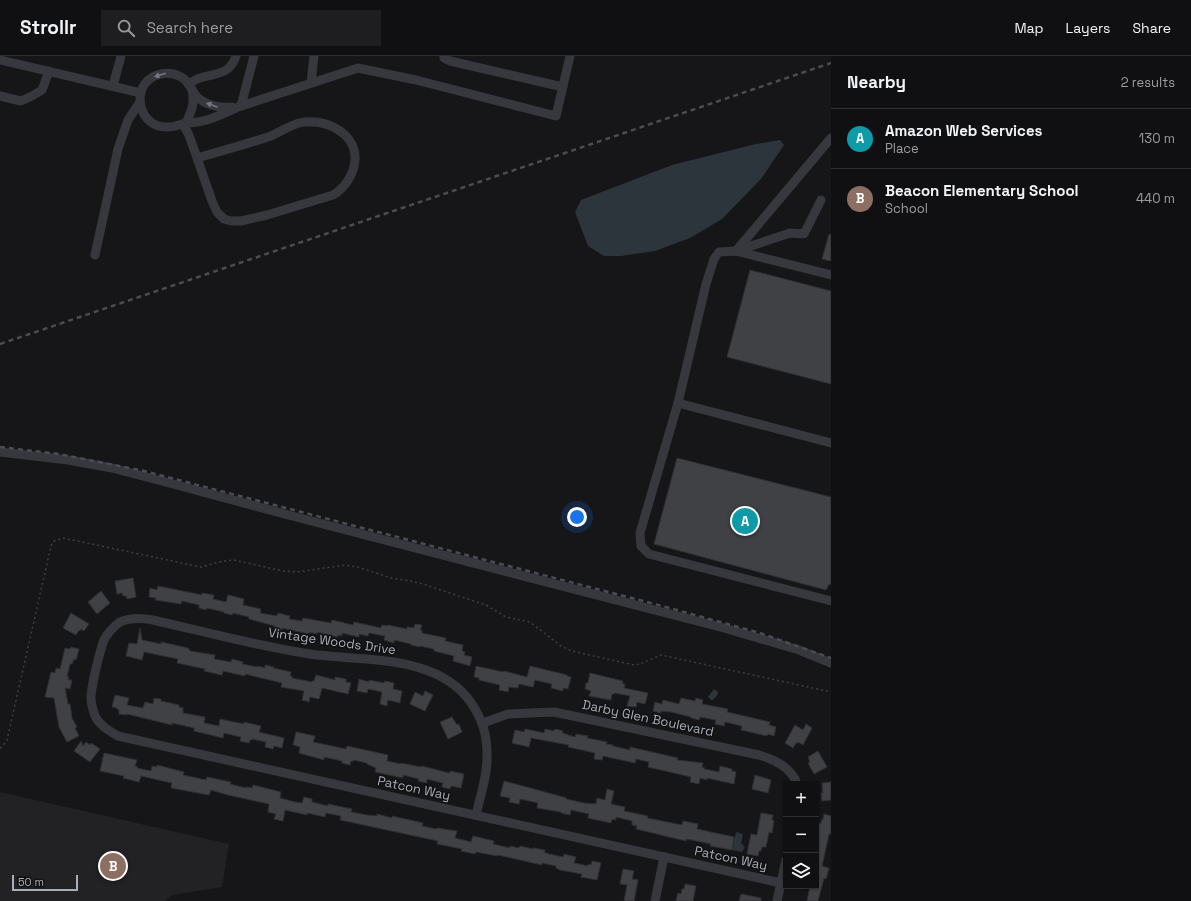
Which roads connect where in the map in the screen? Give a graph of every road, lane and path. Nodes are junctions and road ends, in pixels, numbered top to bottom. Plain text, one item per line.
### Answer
1 (121, 56) edge
2 (236, 56) edge
3 (254, 56) edge
4 (314, 56) edge
5 (444, 56) edge
6 (570, 56) edge
7 (0, 60) edge
8 (49, 71) junction
9 (312, 82) junction
10 (113, 86) junction
11 (190, 86) junction
12 (563, 87) junction
13 (0, 96) edge
14 (140, 97) junction
15 (240, 106) junction
16 (184, 123) junction
17 (831, 138) edge
18 (197, 158) junction
19 (821, 200) dead end
20 (736, 251) junction
21 (95, 255) dead end
22 (831, 276) edge
23 (678, 403) junction
24 (831, 443) edge
25 (0, 452) edge
26 (831, 601) edge
27 (831, 663) edge
28 (96, 671) joint
29 (831, 692) edge
30 (483, 723) junction
31 (0, 748) edge
32 (795, 781) edge
33 (476, 815) junction
34 (664, 857) junction
35 (783, 874) edge
36 (781, 883) junction
37 (655, 901) edge
38 (777, 901) edge

1 - 10 street
2 - 11 street
3 - 15 street
4 - 9 street
5 - 12 street
6 - 12 street
7 - 8 street
8 - 10 street
8 - 13 street
9 - 12 street
9 - 15 street
10 - 14 street
11 -> 14 street
15 -> 11 street
11 - 16 street
14 - 16 street
14 - 21 street
15 - 16 street
16 - 18 street
17 - 20 street
18 - 18 street
19 - 20 street
20 - 22 street
20 - 23 street
23 - 24 street
23 - 26 street
25 - 27 street
28 - 30 street, Vintage Woods Drive
28 - 33 street, Patcon Way
29 - 31 path
30 - 32 street, Darby Glen Boulevard
30 - 33 street, Vintage Woods Drive
33 - 34 street, Patcon Way
34 - 36 street, Patcon Way
34 - 37 street
35 - 36 street
36 - 38 street

